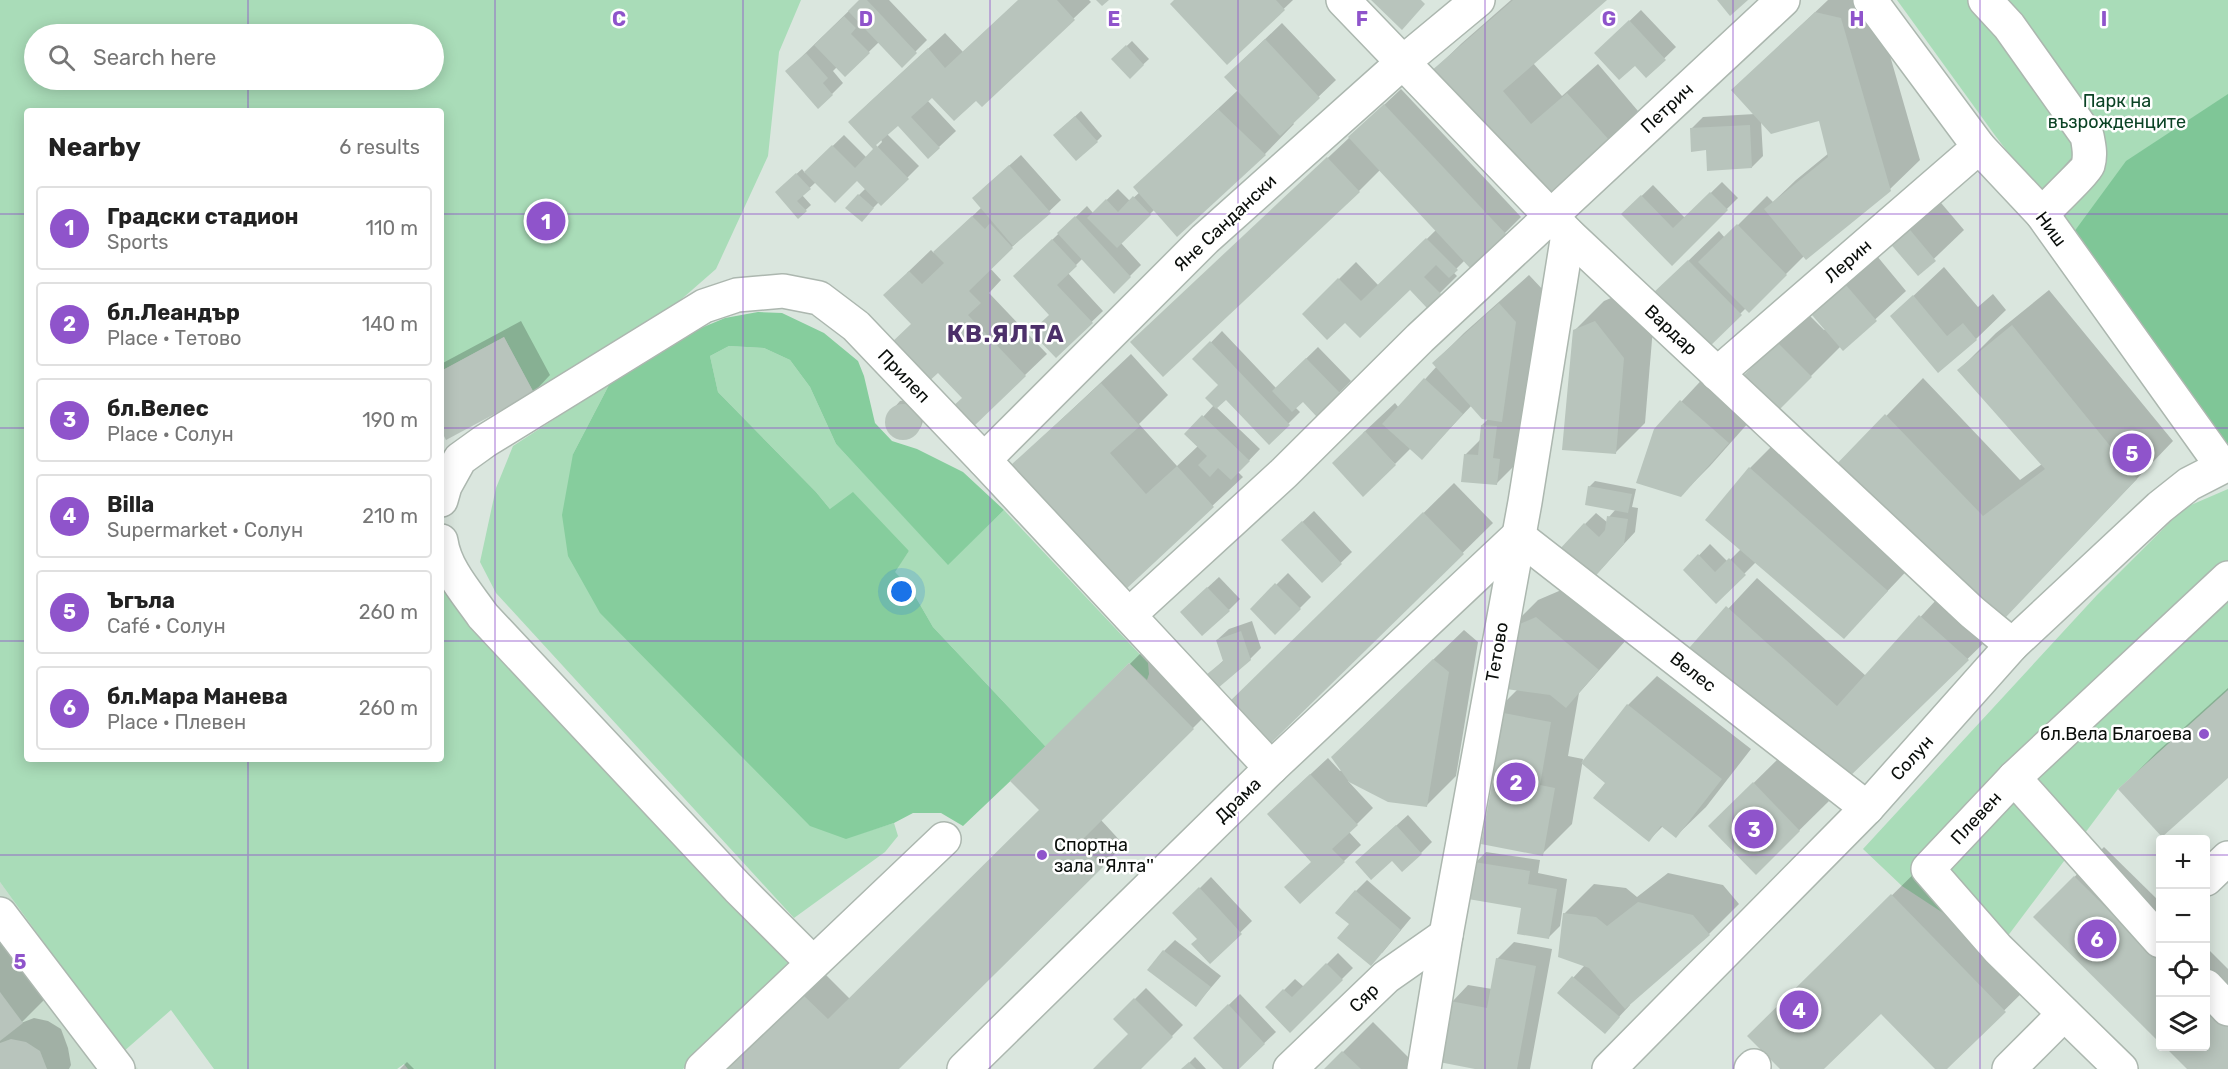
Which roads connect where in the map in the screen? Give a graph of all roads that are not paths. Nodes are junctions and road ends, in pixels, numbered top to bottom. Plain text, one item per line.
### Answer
1 (1343, 0) edge
2 (1478, 0) edge
3 (1782, 0) edge
4 (1870, 0) edge
5 (1985, 0) edge
6 (1402, 63) junction
7 (1979, 147) junction
8 (2042, 214) junction
9 (1560, 225) junction
10 (1717, 374) junction
11 (984, 460) junction
12 (2225, 465) edge
13 (444, 490) edge
14 (1518, 536) junction
15 (444, 555) edge
16 (2228, 578) edge
17 (1130, 615) junction
18 (2012, 645) junction
19 (1271, 768) junction
20 (2014, 778) junction
21 (1867, 808) junction
22 (944, 839) dead end
23 (2228, 858) edge
24 (2210, 874) edge
25 (0, 914) edge
26 (2156, 929) edge
27 (1446, 935) junction
28 (813, 963) junction
29 (2210, 991) edge
30 (2228, 1009) edge
31 (2064, 1014) junction
32 (118, 1069) edge
33 (702, 1069) edge
34 (964, 1069) edge
35 (1290, 1069) edge
36 (1425, 1069) edge
37 (1609, 1069) edge
38 (2009, 1069) edge
39 (2121, 1069) edge

1 - 6 street, Вардар
2 - 6 street, Яне Сандански
3 - 9 street, Петрич
4 - 7 street, Ниш
5 - 8 street
6 - 9 street, Вардар
6 - 11 street, Яне Сандански
7 - 8 street, Ниш
7 - 10 street, Лерин
8 - 12 street, Ниш
9 - 10 street, Вардар
9 - 14 street, Тетово
9 - 17 street, Петрич
10 - 18 street, Вардар
11 - 13 street, Прилеп
11 - 17 street, Прилеп
12 - 18 street, Солун
14 - 19 street, Драма
14 - 21 street, Велес
14 - 27 street, Тетово
15 - 28 street
16 - 20 street, Плевен
17 - 19 street, Прилеп
18 - 21 street, Солун
19 - 34 street, Драма
20 - 26 street
20 - 31 street, Плевен
21 - 37 street, Солун
22 - 28 street
23 - 24 street
25 - 32 street
27 - 35 street, Сяр
27 - 36 street, Тетово
28 - 33 street
29 - 30 street
31 - 38 street
31 - 39 street, Плевен

